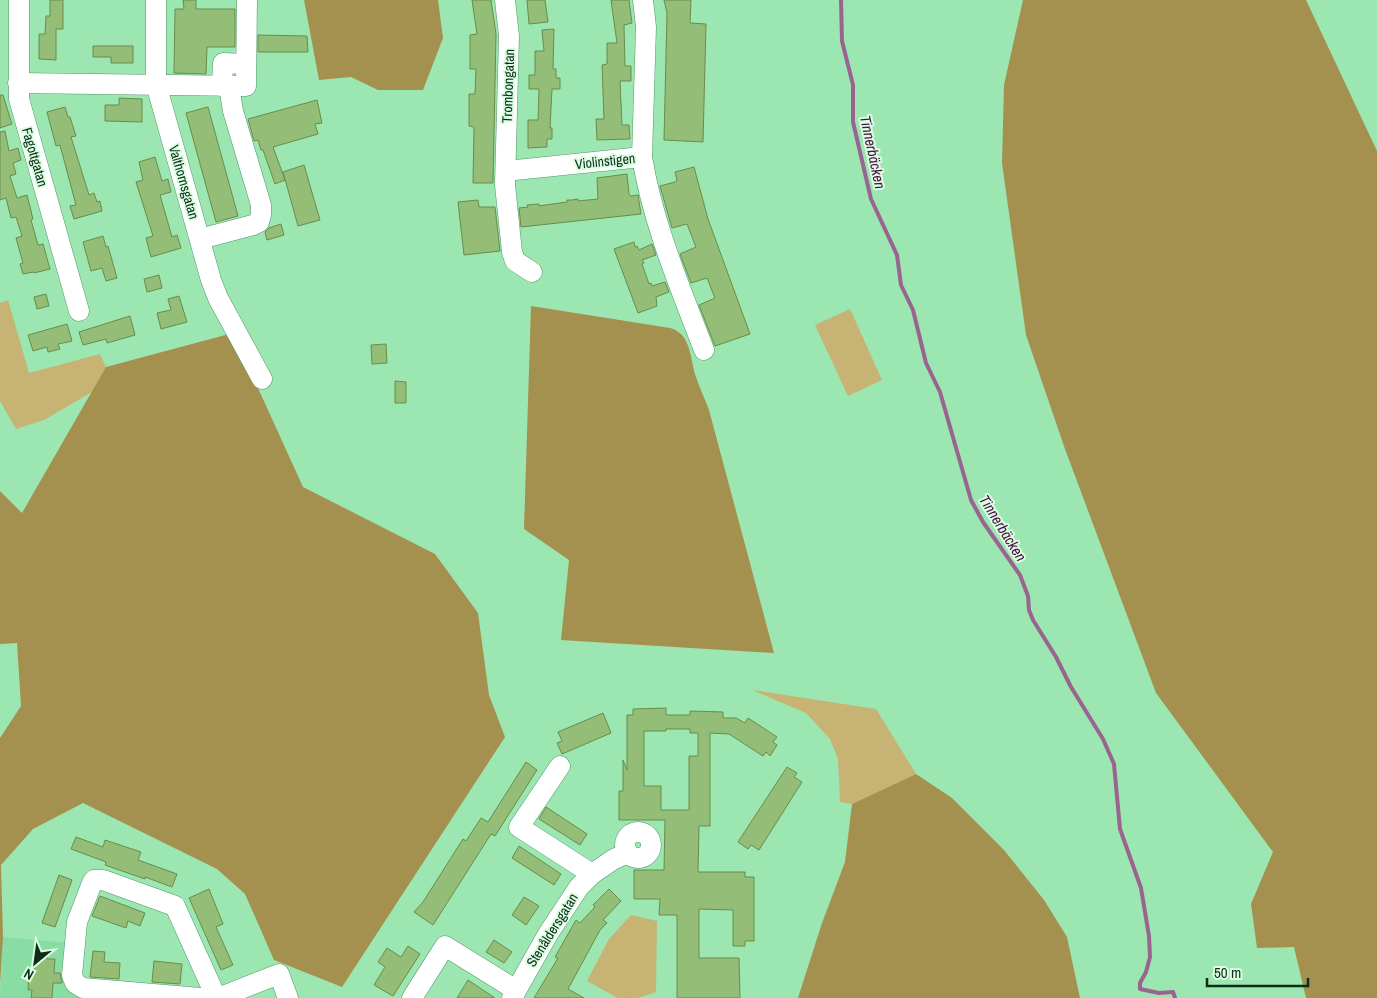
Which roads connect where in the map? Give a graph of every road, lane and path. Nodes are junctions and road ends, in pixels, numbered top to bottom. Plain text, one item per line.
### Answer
1 (19, 0) edge
2 (156, 0) edge
3 (247, 0) edge
4 (505, 0) edge
5 (643, 0) edge
6 (18, 83) junction
7 (156, 84) junction
8 (226, 86) junction
9 (642, 158) junction
10 (506, 171) junction
11 (200, 240) junction
12 (532, 272) dead end
13 (78, 310) dead end
14 (704, 350) dead end
15 (262, 379) dead end
16 (560, 766) dead end
17 (628, 853) dead end
18 (592, 874) junction
19 (514, 994) edge
20 (209, 998) edge
21 (288, 998) edge
22 (412, 998) edge

1 - 6 street, Fagottgatan
2 - 7 street, Valthornsgatan
3 - 8 street
4 - 10 street, Trombongatan
5 - 9 street
6 - 7 street
6 - 13 street, Fagottgatan
7 - 8 street
7 - 11 street, Valthornsgatan
8 - 11 street
9 - 10 street, Violinstigen
9 - 14 street, Violinstigen
10 - 12 street
11 - 15 street, Valthornsgatan
16 - 18 street
17 - 18 street, Stenåldersgatan
18 - 19 street, Stenåldersgatan
19 - 22 street, Stenåldersgatan
20 - 20 street
20 - 21 street

